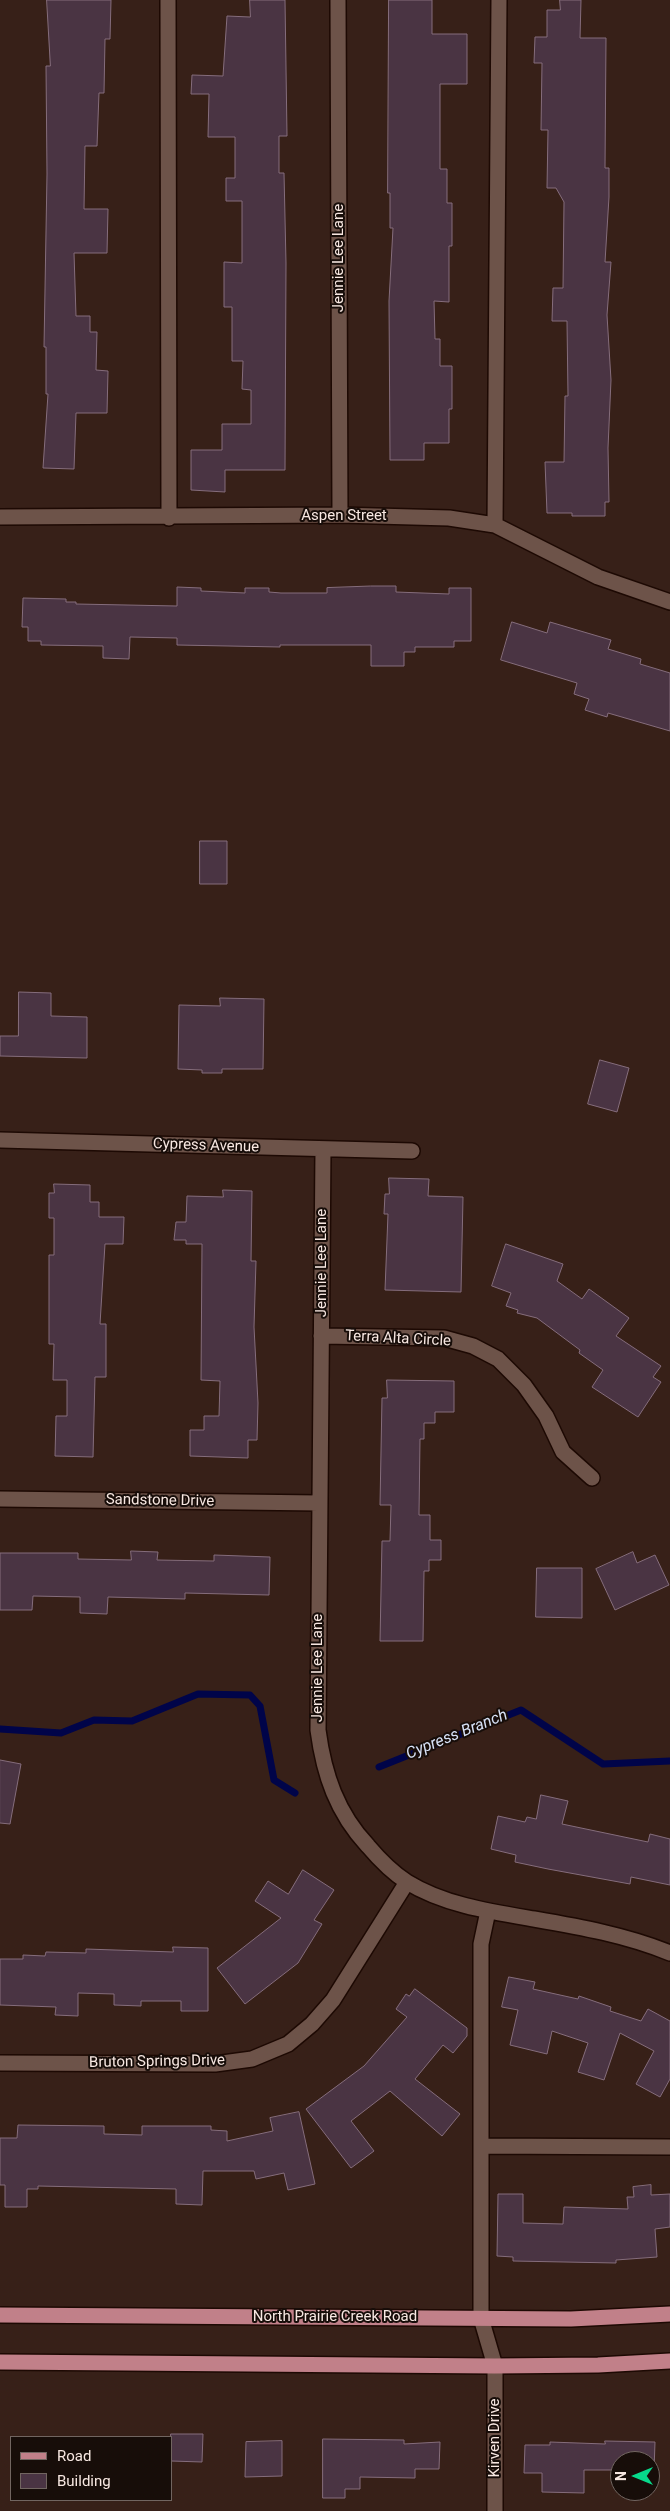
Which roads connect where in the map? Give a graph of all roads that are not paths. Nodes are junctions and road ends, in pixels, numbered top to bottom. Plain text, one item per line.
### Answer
1 (168, 0) edge
2 (338, 0) edge
3 (500, 0) edge
4 (340, 515) junction
5 (0, 517) edge
6 (169, 518) junction
7 (495, 525) junction
8 (670, 602) edge
9 (0, 1140) edge
10 (323, 1150) junction
11 (412, 1152) dead end
12 (321, 1336) junction
13 (592, 1478) dead end
14 (0, 1499) edge
15 (319, 1503) junction
16 (407, 1882) junction
17 (488, 1911) junction
18 (670, 1953) edge
19 (0, 2063) edge
20 (482, 2146) junction
21 (670, 2147) edge
22 (670, 2314) edge
23 (0, 2315) edge
24 (481, 2318) junction
25 (670, 2361) edge
26 (0, 2362) edge
27 (495, 2366) junction
28 (495, 2511) edge

1 - 6 street
2 - 4 street, Jennie Lee Lane
3 - 7 street
4 - 6 street, Aspen Street
4 - 7 street, Aspen Street
5 - 6 street, Aspen Street
7 - 8 street, Aspen Street
9 - 10 street, Cypress Avenue
10 - 11 street, Cypress Avenue
10 - 12 street, Jennie Lee Lane
12 - 13 street, Terra Alta Circle
12 - 15 street, Jennie Lee Lane
14 - 15 street, Sandstone Drive
15 - 16 street, Jennie Lee Lane
16 - 17 street, Jennie Lee Lane
16 - 19 street, Bruton Springs Drive
17 - 18 street, Jennie Lee Lane
17 - 20 street, Kirven Drive
20 - 21 street
20 - 24 street, Kirven Drive
22 - 24 main road, North Prairie Creek Road
23 - 24 main road, North Prairie Creek Road
24 - 27 street, Kirven Drive
25 - 27 main road
26 - 27 main road
27 - 28 street, Kirven Drive

